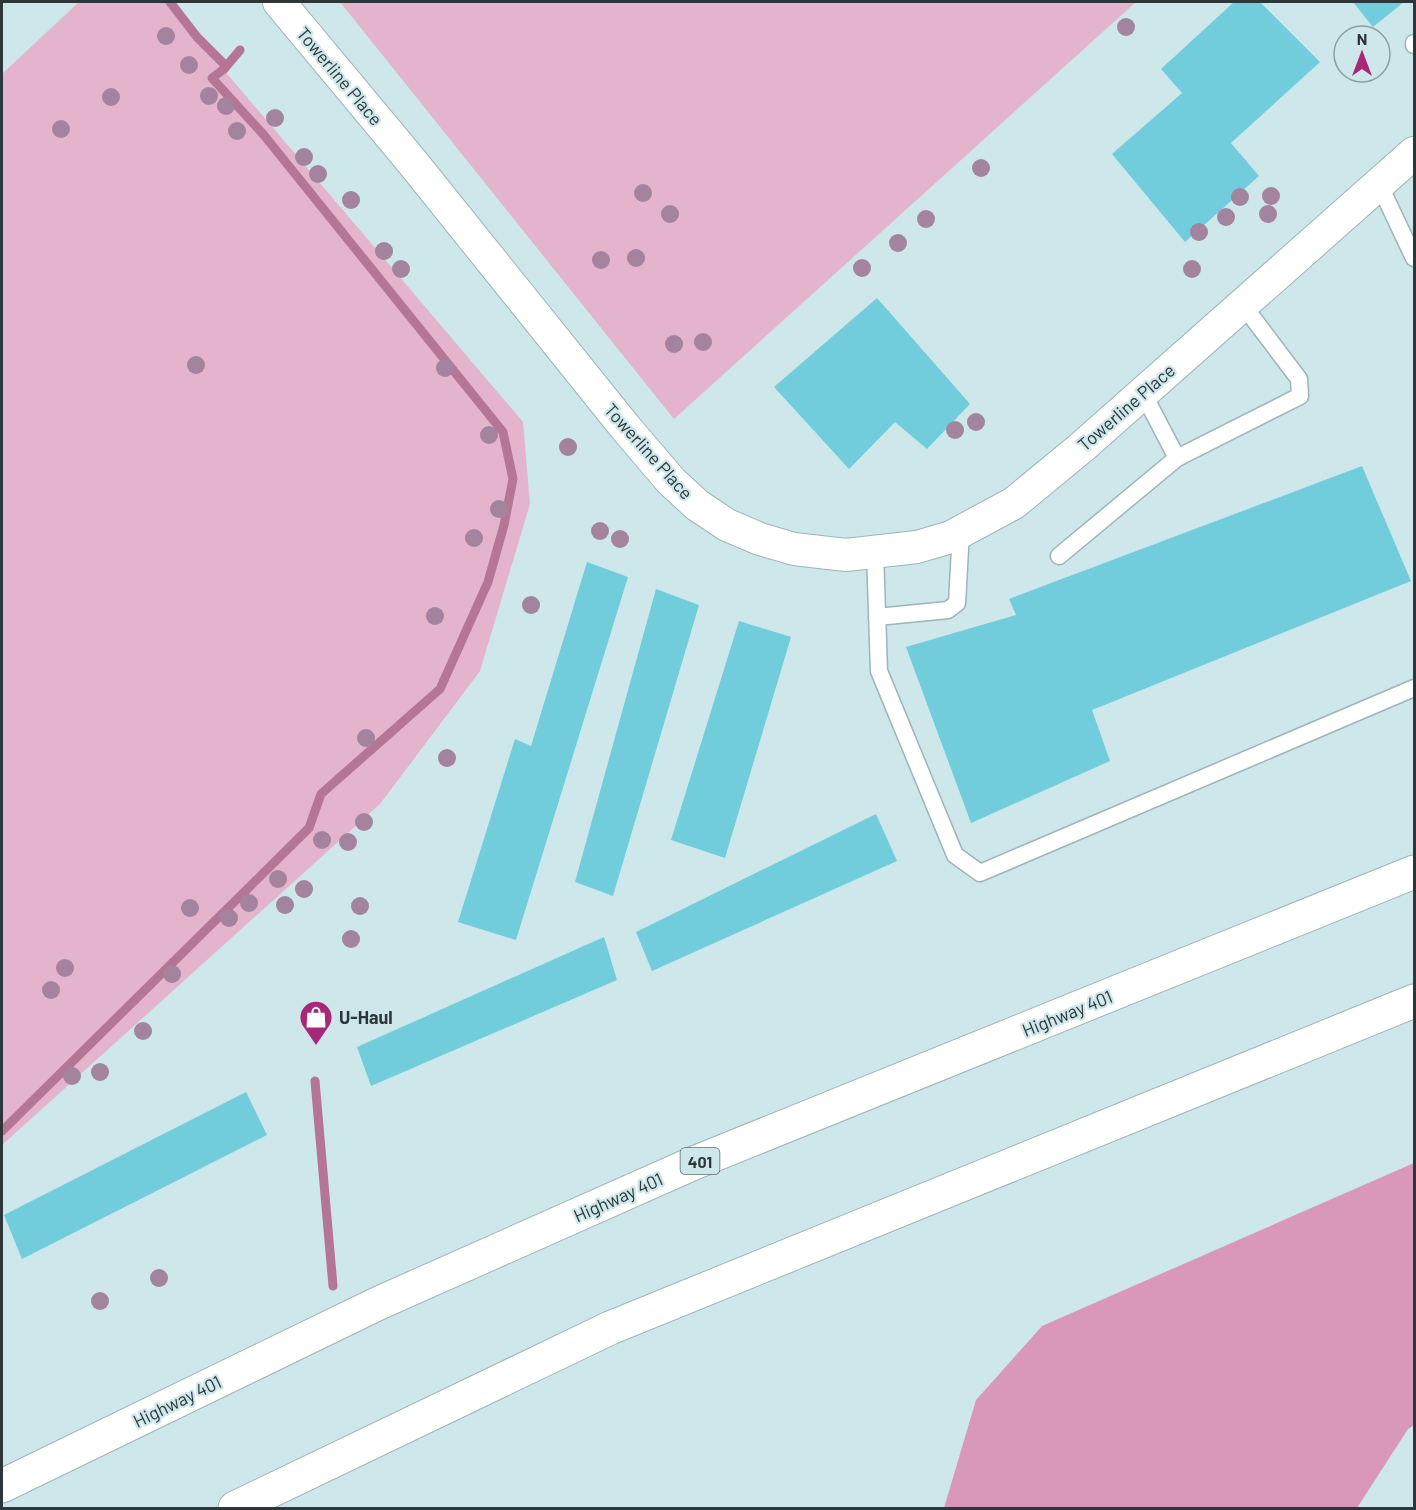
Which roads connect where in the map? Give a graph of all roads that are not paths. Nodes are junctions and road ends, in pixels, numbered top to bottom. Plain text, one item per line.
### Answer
1 (279, 2) edge
2 (1414, 153) edge
3 (1379, 184) junction
4 (1414, 258) edge
5 (1243, 304) junction
6 (1143, 393) junction
7 (1177, 458) junction
8 (961, 531) junction
9 (875, 552) junction
10 (1059, 556) dead end
11 (877, 616) junction
12 (1414, 688) edge
13 (1414, 872) edge
14 (1414, 1001) edge
15 (2, 1486) edge
16 (235, 1509) edge

1 - 9 street, Towerline Place
2 - 3 street, Towerline Place
3 - 4 lane
3 - 5 street, Towerline Place
5 - 6 street, Towerline Place
5 - 7 lane
6 - 7 lane
6 - 8 street, Towerline Place
7 - 10 lane
8 - 9 street, Towerline Place
8 - 11 lane
9 - 11 lane
11 - 12 lane
13 - 15 highway, Highway 401 / 401
14 - 16 highway

